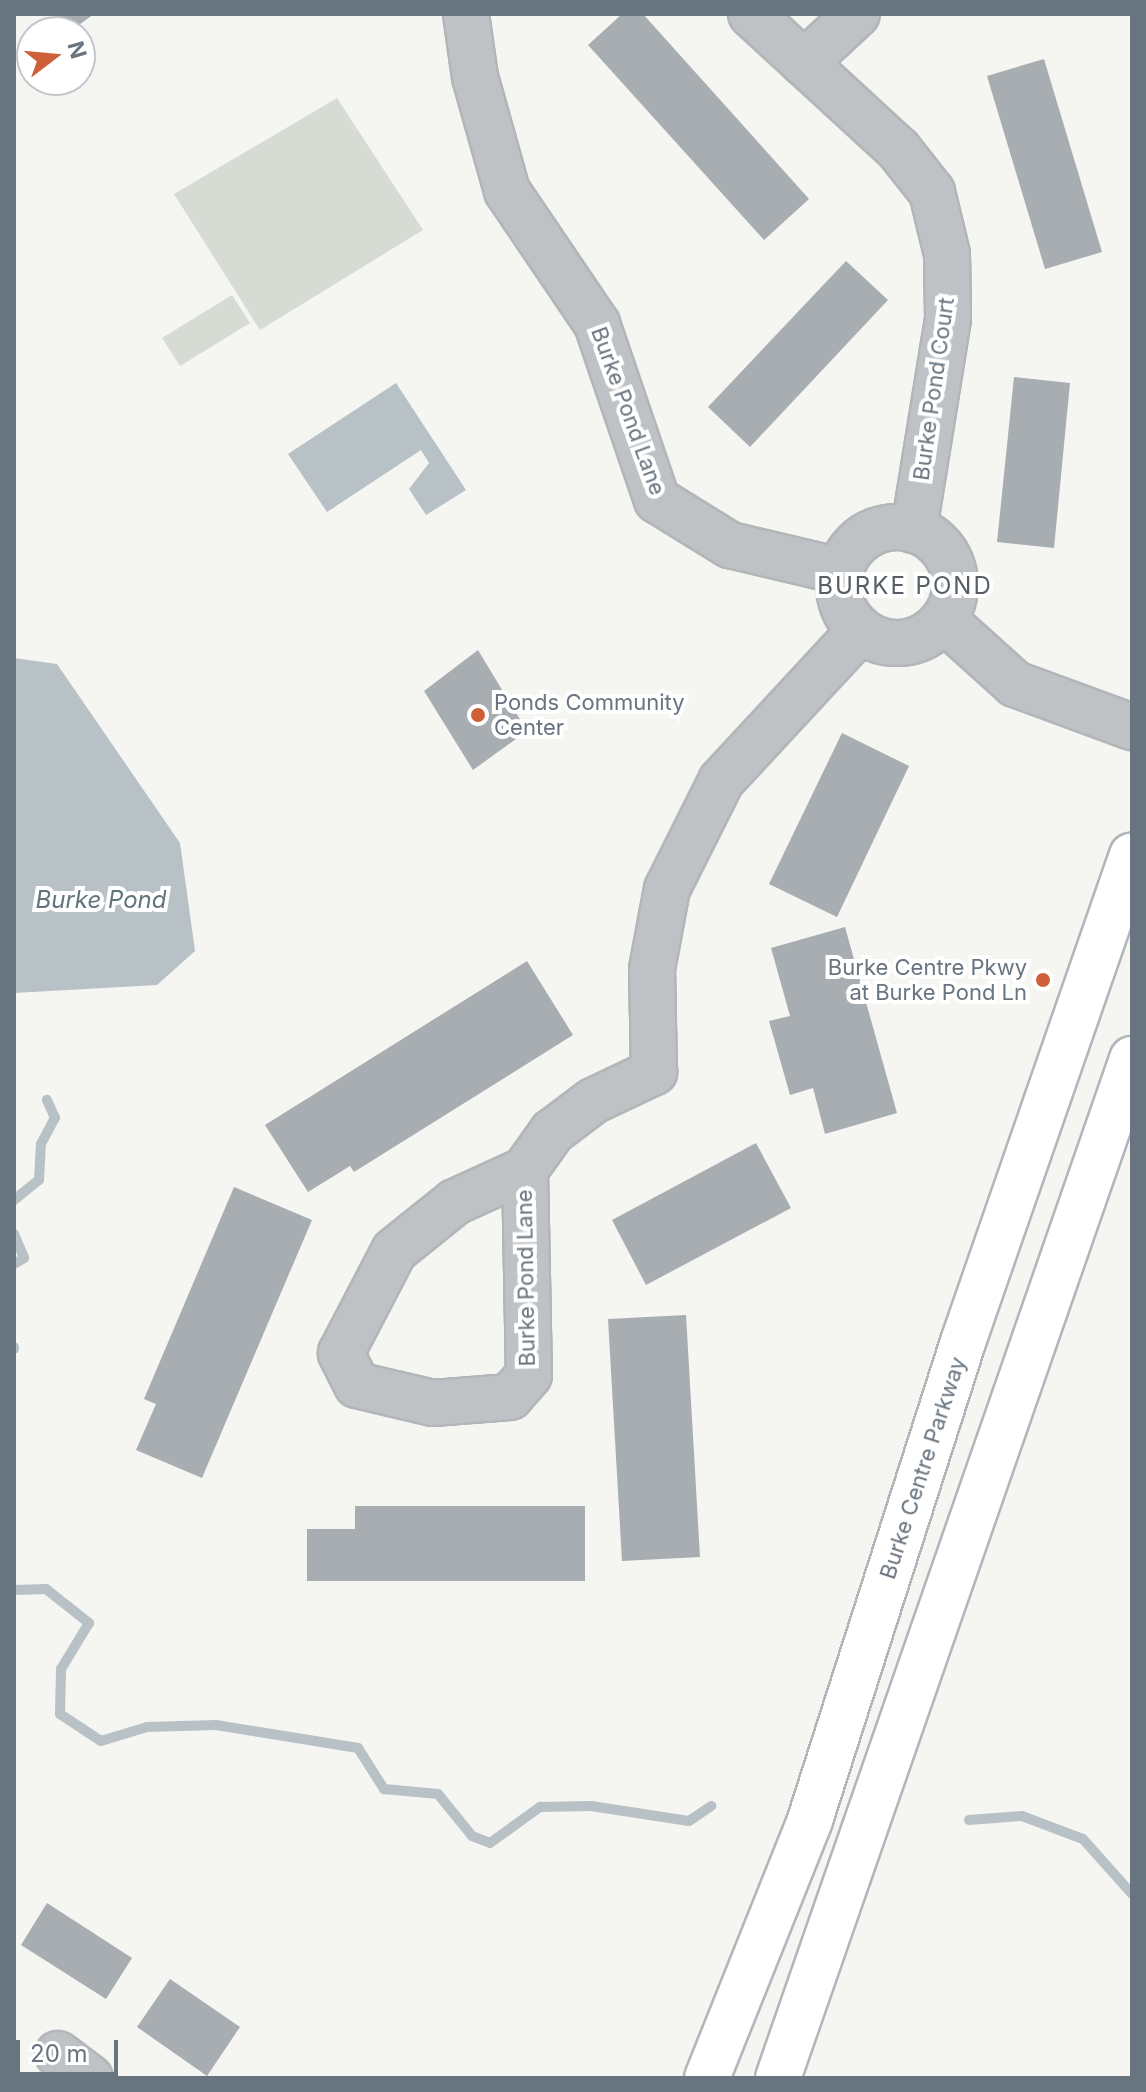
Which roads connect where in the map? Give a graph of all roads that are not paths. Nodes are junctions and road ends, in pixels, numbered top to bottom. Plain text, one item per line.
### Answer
1 (466, 14) edge
2 (751, 14) edge
3 (857, 14) edge
4 (804, 63) junction
5 (914, 530) junction
6 (840, 571) junction
7 (944, 620) junction
8 (860, 631) junction
9 (1132, 727) edge
10 (1132, 855) edge
11 (1132, 1059) edge
12 (525, 1170) junction
13 (707, 2078) edge
14 (778, 2078) edge

1 - 6 street, Burke Pond Lane
2 - 4 street, Burke Pond Court
3 - 4 street
4 - 5 street, Burke Pond Court
5 - 6 street
5 - 7 street
6 - 8 street
7 - 8 street
7 - 9 street
8 - 12 street, Burke Pond Lane
10 - 13 main road, Burke Centre Parkway
11 - 14 main road
12 - 12 street, Burke Pond Lane

